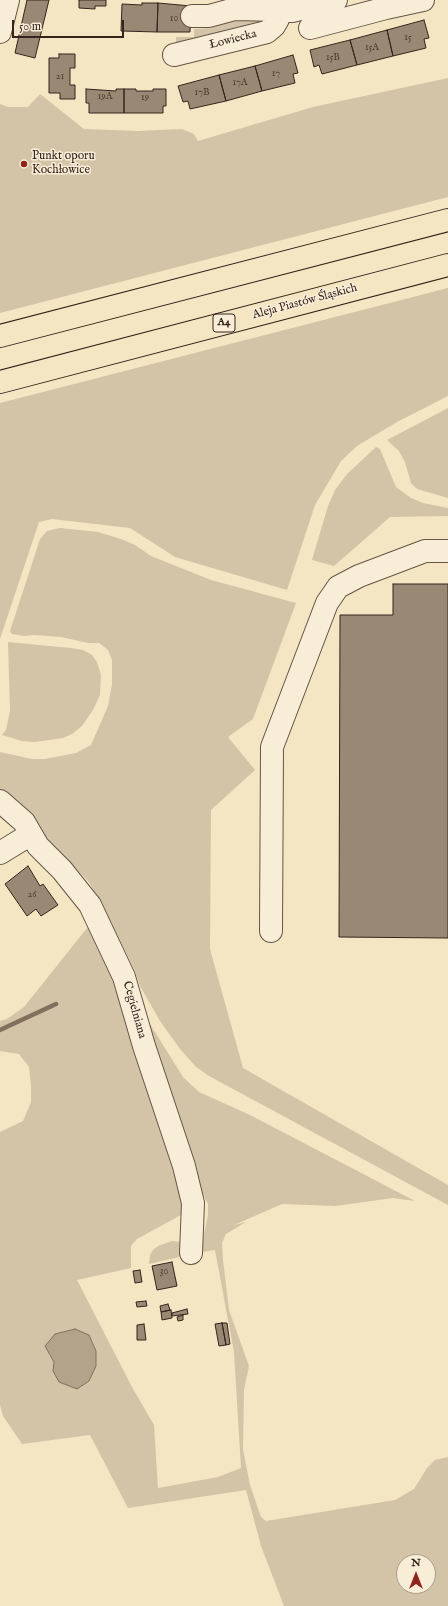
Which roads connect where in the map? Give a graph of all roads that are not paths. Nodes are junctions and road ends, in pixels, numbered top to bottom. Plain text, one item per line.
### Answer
1 (8, 0) edge
2 (336, 0) edge
3 (423, 0) edge
4 (385, 4) edge
5 (235, 5) edge
6 (279, 10) junction
7 (192, 16) dead end
8 (310, 28) dead end
9 (0, 32) edge
10 (174, 55) dead end
11 (448, 220) edge
12 (448, 265) edge
13 (0, 336) edge
14 (0, 382) edge
15 (448, 551) edge
16 (0, 801) edge
17 (31, 834) junction
18 (0, 853) edge
19 (271, 931) dead end
20 (191, 1253) dead end

1 - 9 street
2 - 6 street
3 - 4 street
4 - 8 street
5 - 6 street
5 - 7 street
6 - 10 street, Łowiecka
11 - 13 highway
12 - 14 highway, Aleja Piastów Śląskich / A4
15 - 19 street
16 - 17 street, Cegielniana
17 - 18 street
17 - 20 street, Cegielniana

